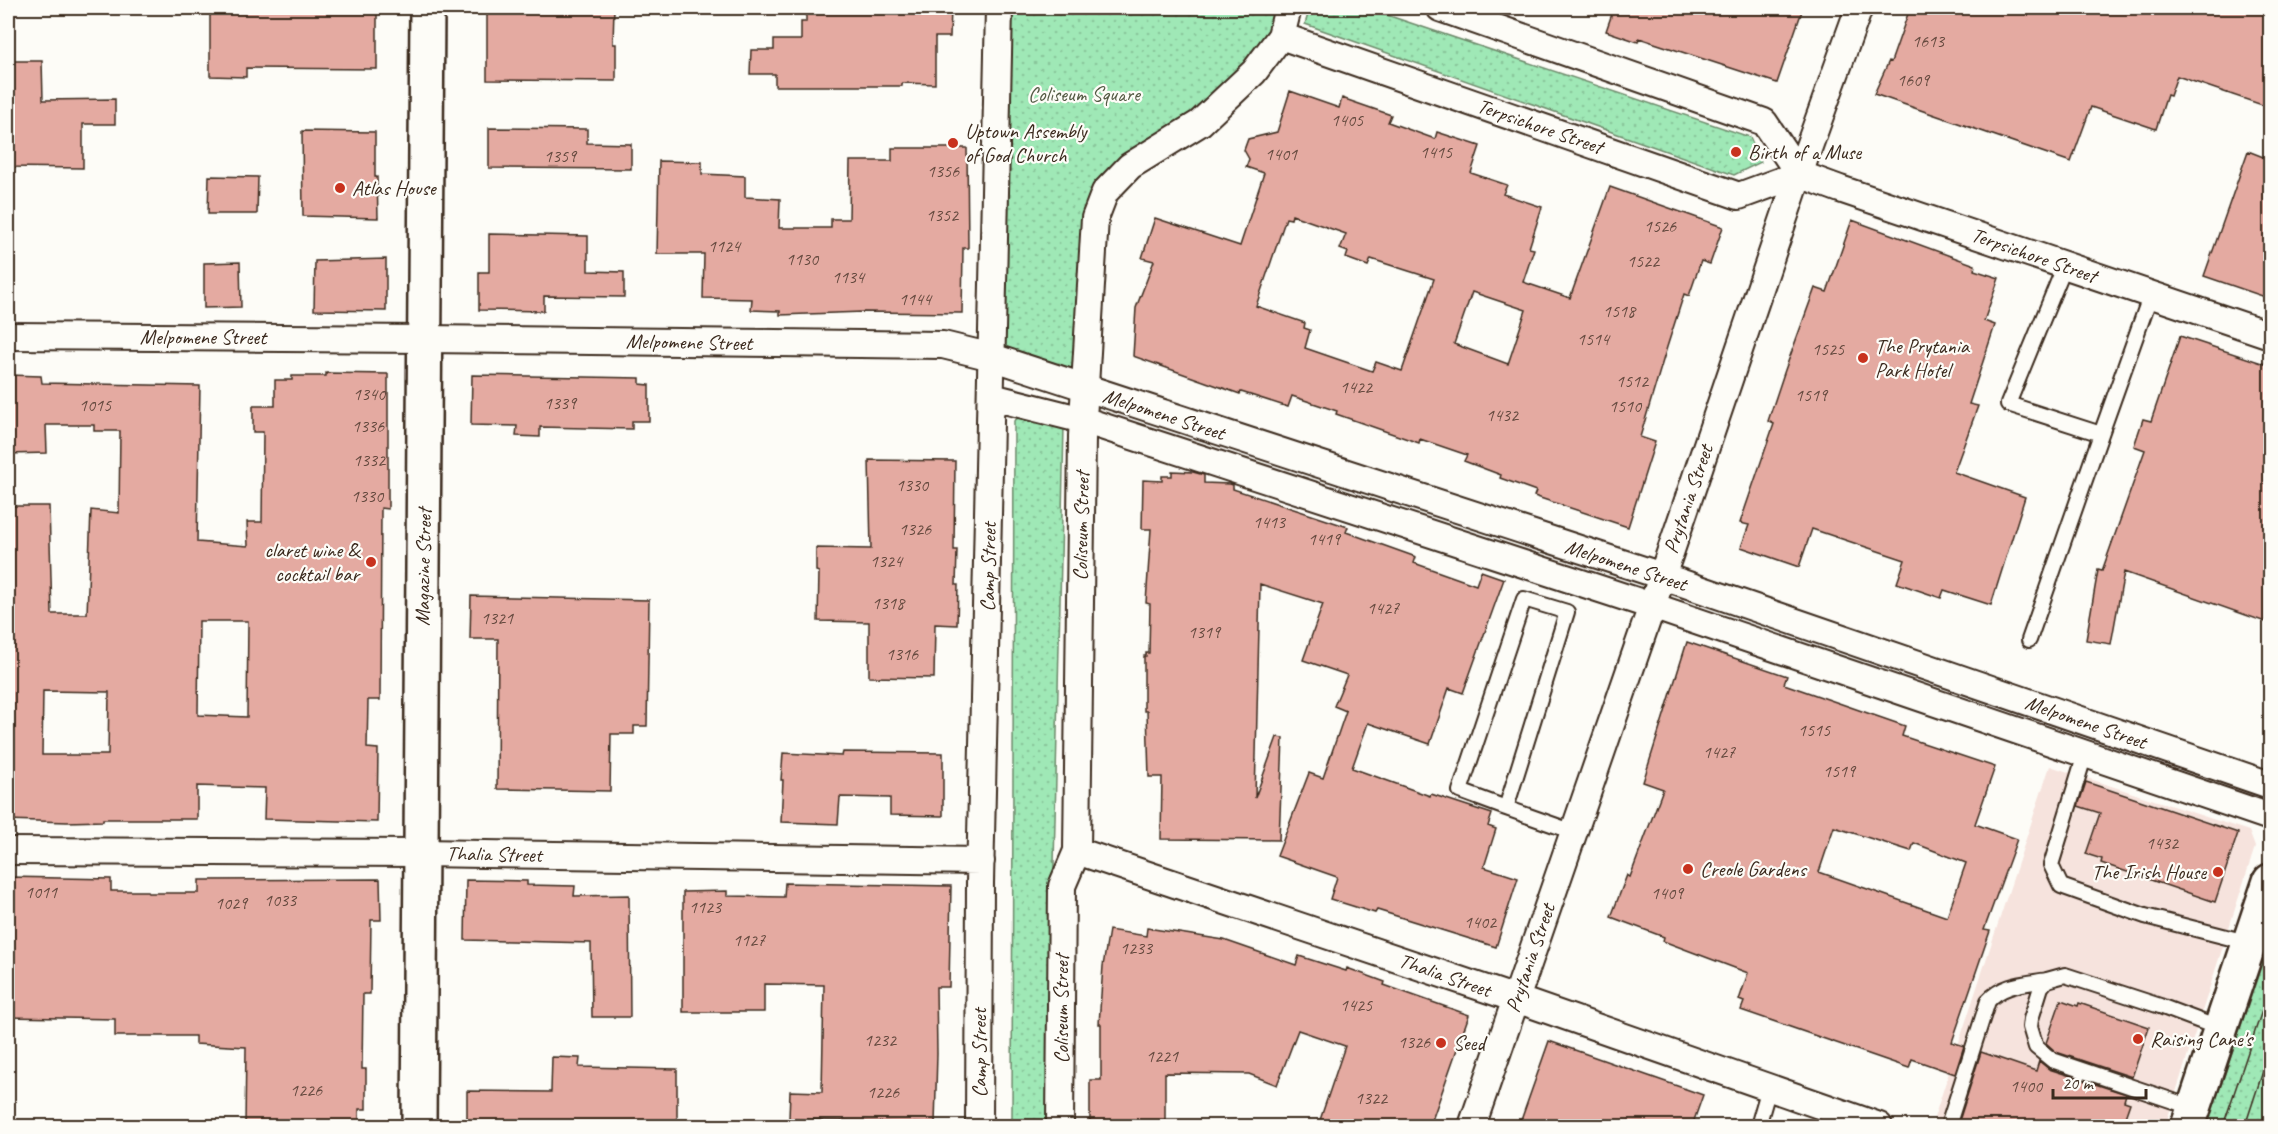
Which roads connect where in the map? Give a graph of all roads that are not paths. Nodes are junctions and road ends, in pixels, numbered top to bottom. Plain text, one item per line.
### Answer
1 (427, 8) edge
2 (999, 8) edge
3 (1288, 8) edge
4 (1440, 8) edge
5 (1859, 8) edge
6 (1281, 36) junction
7 (1799, 174) junction
8 (2065, 265) junction
9 (2151, 294) junction
10 (2271, 335) edge
11 (8, 336) edge
12 (425, 339) junction
13 (992, 357) junction
14 (1085, 388) junction
15 (992, 397) junction
16 (1083, 420) junction
17 (2101, 434) junction
18 (1662, 576) junction
19 (1652, 606) junction
20 (2029, 640) dead end
21 (2085, 754) junction
22 (2271, 785) edge
23 (1506, 808) junction
24 (2271, 817) edge
25 (1574, 832) junction
26 (8, 851) edge
27 (1077, 851) junction
28 (420, 854) junction
29 (981, 861) junction
30 (2271, 881) edge
31 (2250, 943) junction
32 (2047, 980) junction
33 (1516, 999) junction
34 (2221, 1029) junction
35 (1769, 1088) junction
36 (2191, 1117) edge
37 (418, 1126) edge
38 (979, 1126) edge
39 (1060, 1126) edge
40 (1472, 1126) edge
41 (1758, 1126) edge
42 (1879, 1126) edge
43 (1948, 1126) edge

1 - 12 street, Magazine Street
2 - 13 street, Camp Street
3 - 6 street, Coliseum Street
4 - 7 street
5 - 7 street, Prytania Street
6 - 7 street, Terpsichore Street
6 - 14 street, Coliseum Street
7 - 8 street, Terpsichore Street
7 - 18 street, Prytania Street
8 - 9 street, Terpsichore Street
8 - 17 lane
9 - 10 street, Terpsichore Street
9 - 17 lane
11 - 12 street, Melpomene Street
12 - 13 street, Melpomene Street
12 - 28 street, Magazine Street
13 - 14 street, Melpomene Street
13 - 15 street, Camp Street
14 - 16 street, Coliseum Street
14 - 18 street, Melpomene Street
15 - 16 street, Melpomene Street
15 - 29 street, Camp Street
16 - 19 street, Melpomene Street
16 - 27 street, Coliseum Street
17 - 20 lane
18 - 19 street, Prytania Street
18 - 22 street, Melpomene Street
19 - 21 street, Melpomene Street
19 - 25 street, Prytania Street
21 - 24 street, Melpomene Street
21 - 31 lane
23 - 23 lane
23 - 25 lane
25 - 33 street, Prytania Street
26 - 28 street, Thalia Street
27 - 33 street, Thalia Street
27 - 39 street, Coliseum Street
28 - 29 street, Thalia Street
28 - 37 street, Magazine Street
29 - 38 street, Camp Street
30 - 31 street
31 - 34 street
32 - 34 lane
32 - 36 lane
32 - 43 lane
33 - 35 street, Thalia Street
33 - 40 street, Prytania Street
34 - 36 street
35 - 41 lane
35 - 42 street, Thalia Street

